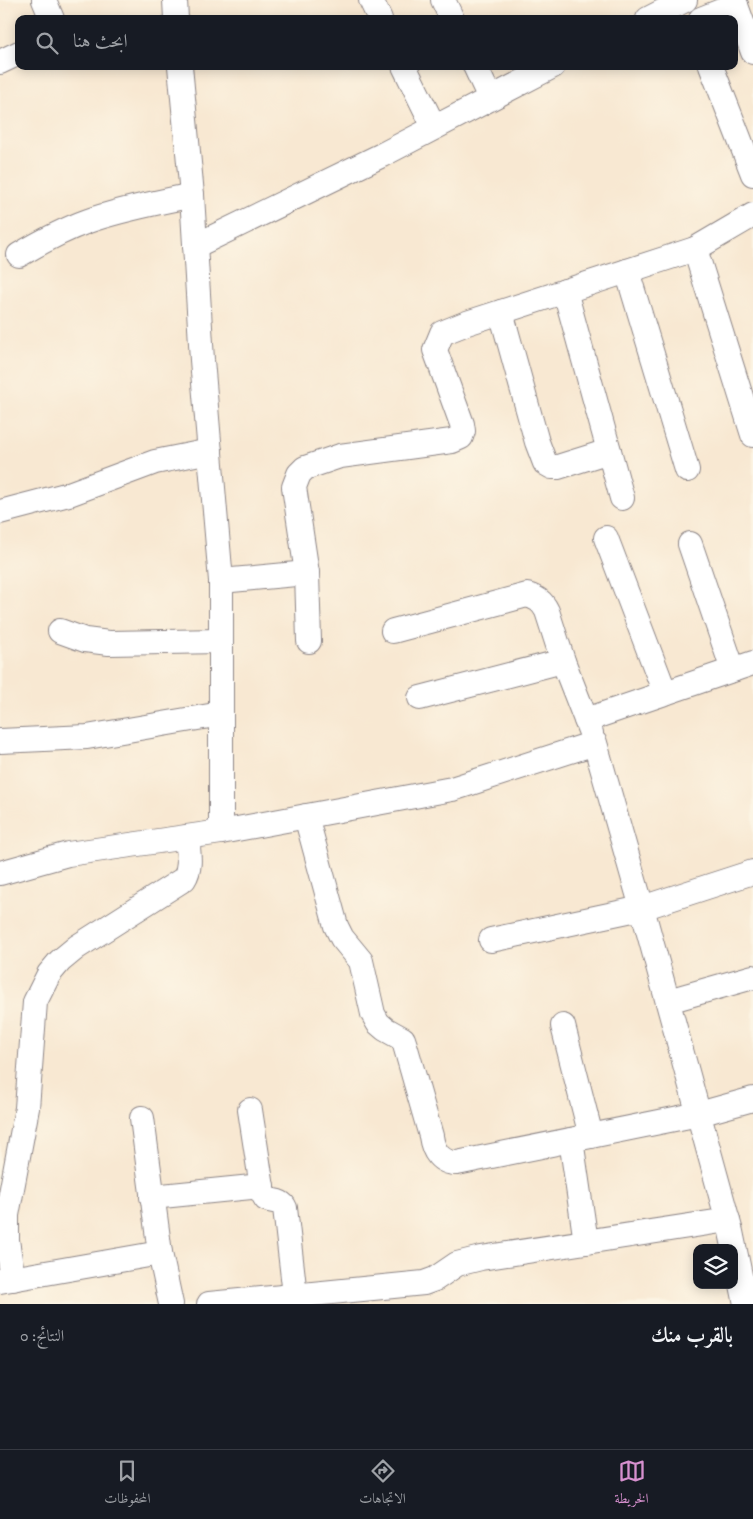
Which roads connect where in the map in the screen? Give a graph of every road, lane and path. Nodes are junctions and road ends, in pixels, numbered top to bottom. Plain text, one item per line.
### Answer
1 (44, 0) edge
2 (175, 0) edge
3 (371, 0) edge
4 (443, 0) edge
5 (685, 0) edge
6 (735, 2) edge
7 (50, 15) edge
8 (176, 15) edge
9 (378, 15) edge
10 (450, 15) edge
11 (656, 15) edge
12 (691, 15) edge
13 (709, 15) edge
14 (753, 52) edge
15 (15, 55) edge
16 (0, 62) edge
17 (180, 70) edge
18 (406, 70) edge
19 (477, 70) edge
20 (545, 70) edge
21 (713, 70) edge
22 (490, 98) junction
23 (434, 127) junction
24 (753, 174) edge
25 (192, 195) junction
26 (753, 214) edge
27 (195, 246) junction
28 (695, 249) junction
29 (19, 255) dead end
30 (627, 271) junction
31 (565, 291) junction
32 (501, 312) junction
33 (753, 435) edge
34 (210, 451) junction
35 (609, 451) junction
36 (687, 470) dead end
37 (622, 498) dead end
38 (0, 512) edge
39 (606, 538) dead end
40 (690, 544) dead end
41 (307, 573) junction
42 (221, 581) junction
43 (60, 631) dead end
44 (393, 631) dead end
45 (221, 641) junction
46 (309, 641) dead end
47 (563, 661) junction
48 (743, 667) edge
49 (665, 693) junction
50 (420, 698) dead end
51 (221, 714) junction
52 (586, 720) junction
53 (0, 741) edge
54 (595, 742) junction
55 (306, 816) junction
56 (221, 832) junction
57 (187, 837) junction
58 (753, 872) edge
59 (0, 873) edge
60 (642, 908) junction
61 (491, 940) dead end
62 (753, 977) edge
63 (668, 1001) junction
64 (563, 1026) dead end
65 (753, 1099) edge
66 (250, 1110) dead end
67 (699, 1114) junction
68 (142, 1118) dead end
69 (581, 1138) junction
70 (262, 1186) junction
71 (152, 1197) junction
72 (728, 1220) junction
73 (586, 1242) junction
74 (160, 1253) junction
75 (7, 1280) edge
76 (295, 1295) junction
77 (171, 1304) edge
78 (209, 1304) edge
79 (746, 1304) edge

1 - 7 street
2 - 8 street
3 - 9 street
4 - 10 street
5 - 11 street
5 - 12 street
6 - 13 street
6 - 14 street
15 - 16 street
17 - 25 street
18 - 23 street
19 - 22 street
20 - 22 street
21 - 24 street
22 - 23 street
23 - 27 street
25 - 27 street
25 - 29 street
26 - 28 street
27 - 34 street
28 - 30 street
28 - 33 street
30 - 31 street
30 - 36 street
31 - 32 street
31 - 35 street
32 - 35 street
32 - 41 street
34 - 38 street
34 - 42 street
35 - 37 street
39 - 49 street
40 - 48 street
41 - 42 street
41 - 46 street
42 - 45 street
43 - 45 street
44 - 47 street
45 - 51 street
47 - 50 street
47 - 52 street
48 - 49 street
49 - 52 street
51 - 53 street
51 - 56 street
52 - 54 street
54 - 55 street
54 - 60 street
55 - 56 street
55 - 69 street
56 - 57 street
57 - 59 street
57 - 75 street
58 - 60 street
60 - 61 street
60 - 63 street
62 - 63 street
63 - 67 street
64 - 69 street
65 - 67 street
66 - 70 street
67 - 69 street
67 - 72 street
68 - 71 street
69 - 73 street
70 - 71 street
70 - 76 street
71 - 74 street
72 - 73 street
72 - 79 street
73 - 76 street
74 - 75 street
74 - 77 street
76 - 78 street

